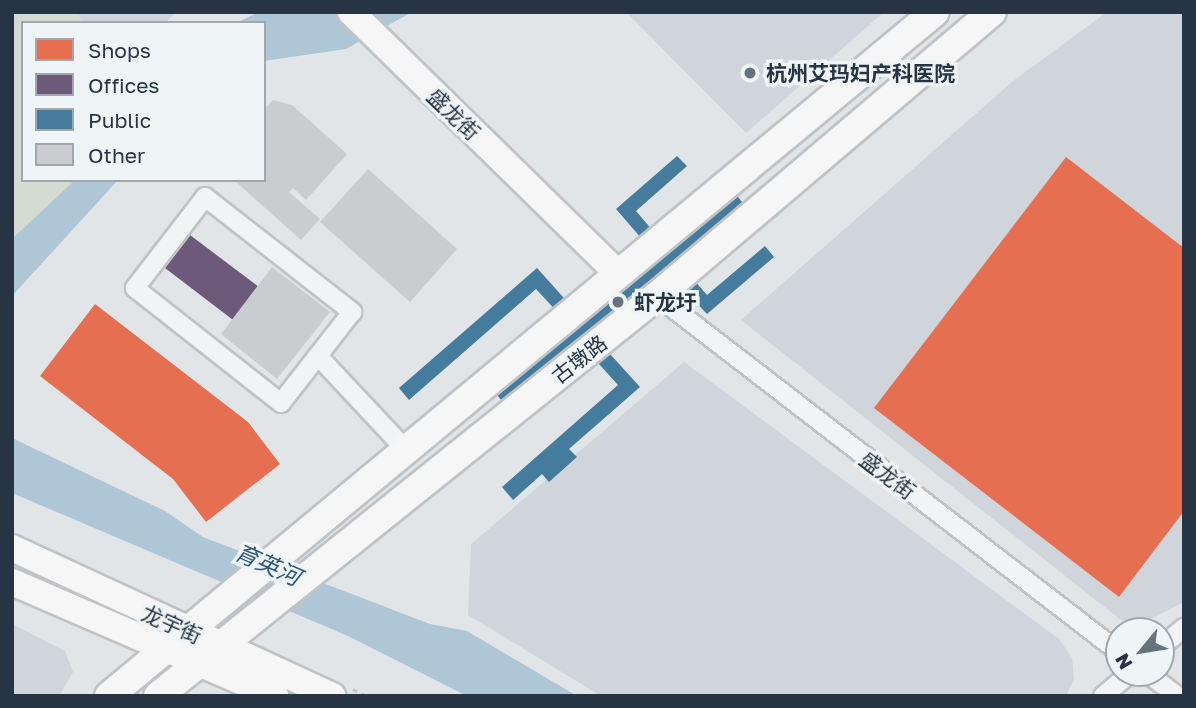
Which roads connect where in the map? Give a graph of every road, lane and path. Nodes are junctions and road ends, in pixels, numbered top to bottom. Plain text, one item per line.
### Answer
1 (351, 12) edge
2 (935, 12) edge
3 (992, 12) edge
4 (619, 274) junction
5 (657, 296) junction
6 (318, 356) junction
7 (407, 450) junction
8 (12, 548) edge
9 (12, 582) edge
10 (188, 632) junction
11 (1105, 641) edge
12 (222, 645) junction
13 (164, 651) junction
14 (199, 664) junction
15 (109, 696) edge
16 (158, 696) edge
17 (275, 696) edge
18 (333, 696) edge

1 - 4 street, 盛龙街
2 - 4 main road, 古墩路
3 - 5 main road, 古墩路
4 - 7 main road, 古墩路
5 - 11 street, 盛龙街
5 - 12 main road, 古墩路
6 - 6 street
6 - 7 street
7 - 10 main road, 古墩路
8 - 10 street, 龙宇街
9 - 13 street, 龙宇街
10 - 12 street, 龙宇街
10 - 13 main road, 古墩路
12 - 14 main road, 古墩路
12 - 18 street, 龙宇街
13 - 14 street, 龙宇街
13 - 15 main road, 古墩路
14 - 16 main road, 古墩路
14 - 17 street, 龙宇街

